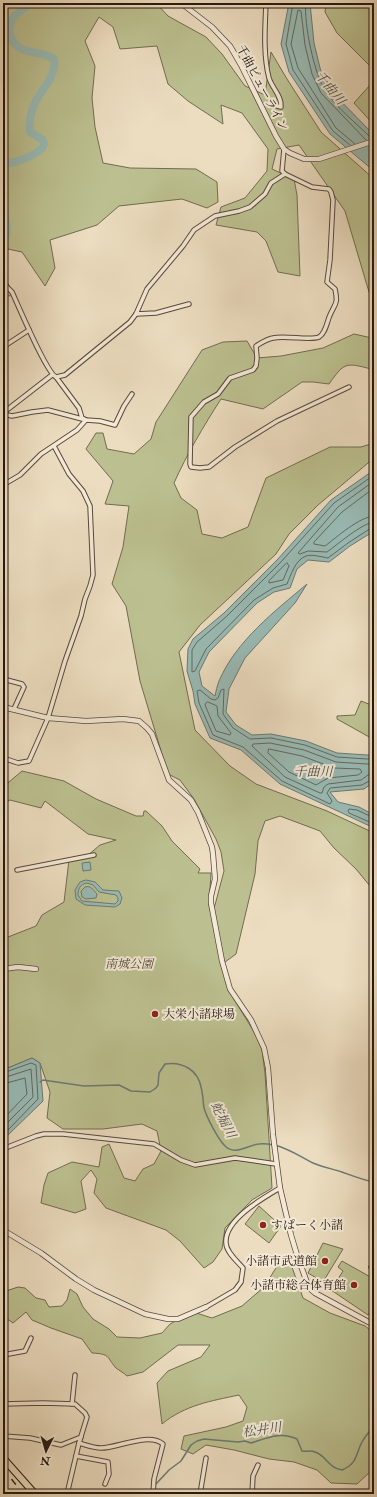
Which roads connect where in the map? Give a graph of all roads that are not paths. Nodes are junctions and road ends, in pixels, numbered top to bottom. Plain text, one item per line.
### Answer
1 (181, 3) edge
2 (266, 3) edge
3 (272, 101) dead end
4 (374, 141) edge
5 (284, 149) junction
6 (285, 174) junction
7 (3, 280) edge
8 (189, 304) dead end
9 (136, 314) junction
10 (29, 330) junction
11 (3, 347) edge
12 (54, 376) junction
13 (349, 387) dead end
14 (132, 394) dead end
15 (3, 414) edge
16 (86, 420) junction
17 (54, 446) junction
18 (3, 485) edge
19 (3, 679) edge
20 (3, 707) edge
21 (14, 709) junction
22 (48, 718) junction
23 (3, 758) edge
24 (94, 855) dead end
25 (18, 870) dead end
26 (3, 969) edge
27 (36, 969) dead end
28 (3, 1148) edge
29 (276, 1164) junction
30 (280, 1188) junction
31 (3, 1230) edge
32 (206, 1307) joint
33 (374, 1325) edge
34 (31, 1338) dead end
35 (3, 1355) edge
36 (75, 1375) dead end
37 (3, 1404) edge
38 (72, 1404) junction
39 (3, 1436) edge
40 (81, 1438) junction
41 (79, 1443) junction
42 (76, 1456) junction
43 (3, 1458) edge
44 (206, 1458) dead end
45 (258, 1465) dead end
46 (105, 1484) dead end
47 (241, 1493) dead end
48 (35, 1494) edge
49 (68, 1494) edge
50 (153, 1494) edge
51 (200, 1494) edge
52 (246, 1494) edge
53 (252, 1494) edge

1 - 5 street, 千曲ビューライン
2 - 3 street
4 - 5 street, 千曲ビューライン
5 - 6 street
6 - 9 street
6 - 13 street
7 - 10 street
8 - 9 street
9 - 12 street
10 - 11 street
10 - 12 street
12 - 15 street
12 - 16 street
14 - 16 street
15 - 16 street
16 - 17 street
17 - 18 street
17 - 22 street
19 - 21 street
20 - 21 street
21 - 22 street
22 - 23 street
22 - 29 street
24 - 25 street
26 - 27 street
28 - 29 street
29 - 30 street
30 - 32 street
30 - 33 street
31 - 32 street
34 - 35 street
36 - 38 street
37 - 38 street
38 - 40 street
39 - 40 street
40 - 41 street
41 - 42 street
41 - 50 street
42 - 46 street
42 - 49 street
43 - 48 main road
44 - 51 street
45 - 53 street
47 - 52 street

